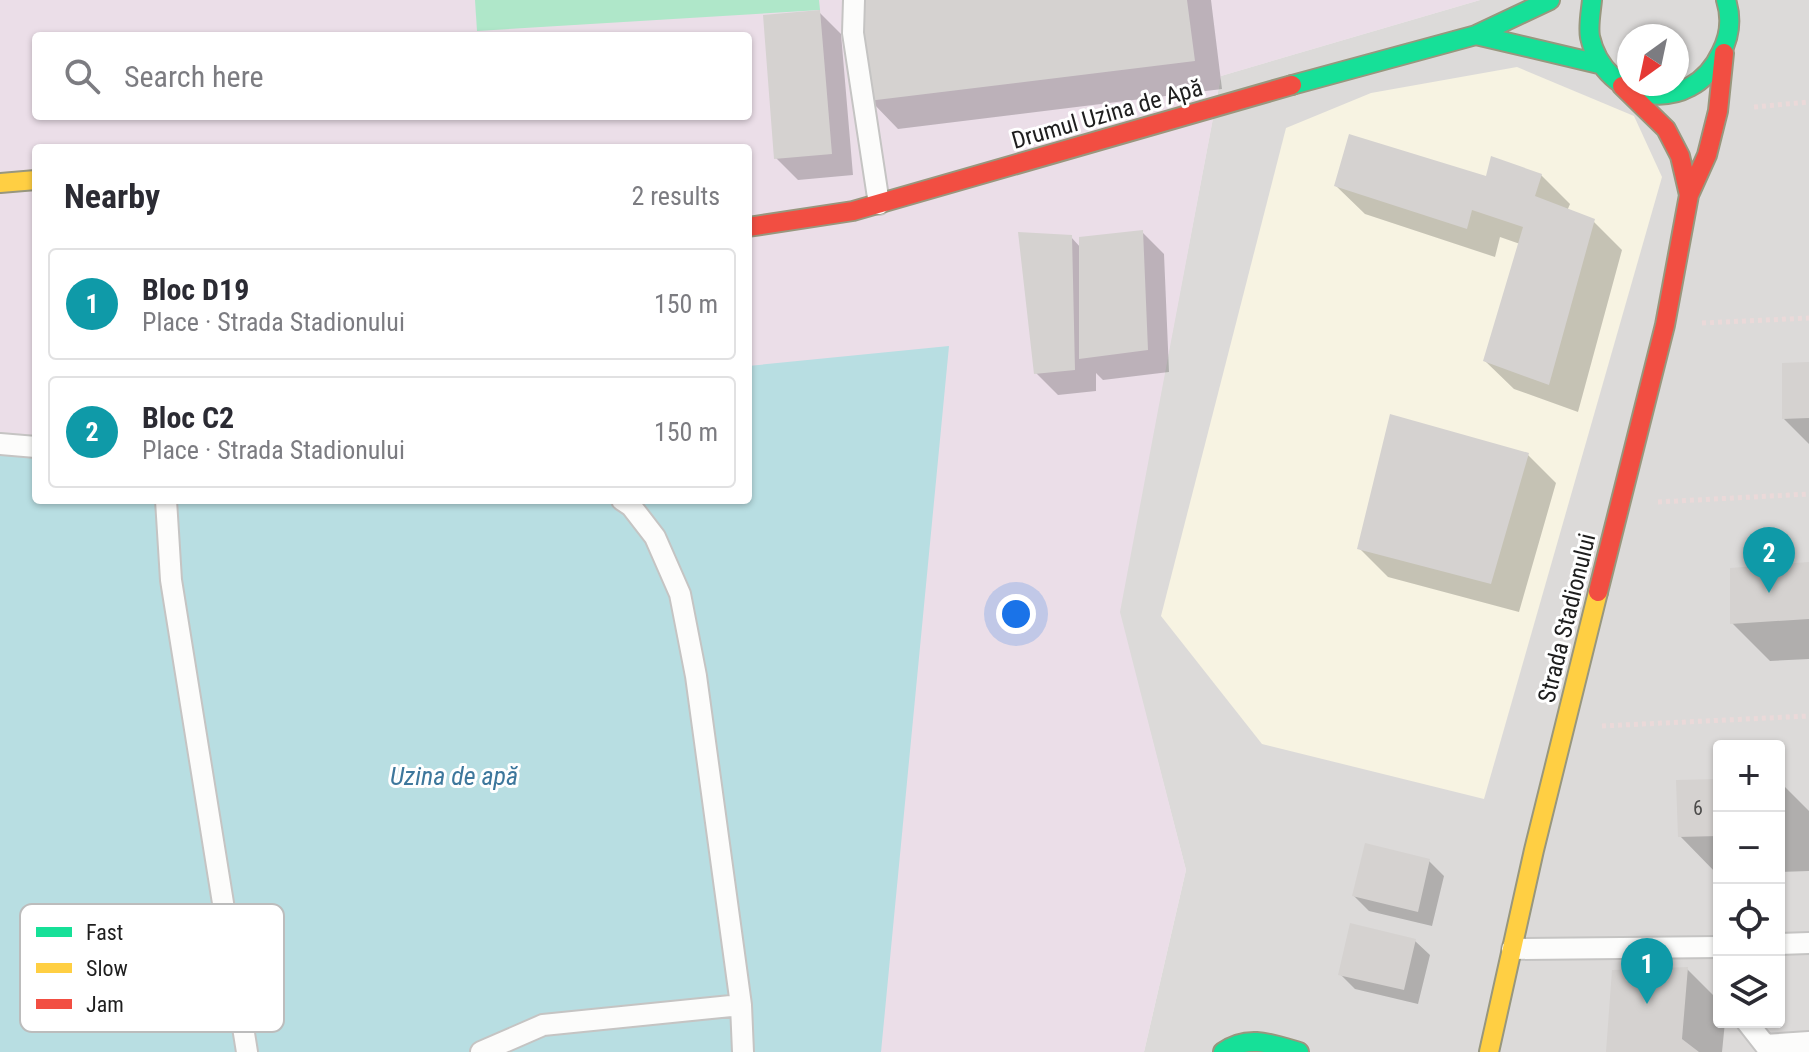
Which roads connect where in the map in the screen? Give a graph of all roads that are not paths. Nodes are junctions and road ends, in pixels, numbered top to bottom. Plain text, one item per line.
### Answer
1 (854, 0) edge
2 (1550, 0) edge
3 (1592, 0) edge
4 (1729, 2) edge
5 (1476, 35) junction
6 (1724, 53) junction
7 (1599, 64) junction
8 (1617, 81) edge
9 (1689, 89) edge
10 (1632, 96) edge
11 (32, 180) edge
12 (0, 183) edge
13 (1689, 195) junction
14 (879, 204) junction
15 (752, 226) edge
16 (0, 444) edge
17 (32, 447) edge
18 (166, 504) edge
19 (628, 504) edge
20 (223, 904) edge
21 (1809, 943) edge
22 (1785, 944) edge
23 (1713, 947) edge
24 (1512, 949) junction
25 (741, 1005) junction
26 (1752, 1028) edge
27 (244, 1032) edge
28 (1809, 1042) edge
29 (247, 1052) edge
30 (481, 1052) edge
31 (743, 1052) edge
32 (1223, 1052) edge
33 (1299, 1052) edge
34 (1489, 1052) edge

1 - 14 lane
2 - 5 street, Drumul Uzina de Apă
3 - 7 street
4 - 6 street, Strada Stadionului
5 - 7 street, Drumul Uzina de Apă
5 - 14 street, Drumul Uzina de Apă
6 - 9 street
6 - 13 street, Strada Stadionului
7 - 8 street, Strada Stadionului
10 - 13 street, Strada Stadionului
11 - 12 street
13 - 24 street, Strada Stadionului
14 - 15 street, Drumul Uzina de Apă
16 - 17 lane
18 - 20 lane
19 - 25 lane
21 - 22 lane
23 - 24 lane
24 - 34 street, Strada Stadionului
25 - 30 lane
25 - 31 lane
26 - 28 lane
27 - 29 lane
32 - 33 street

